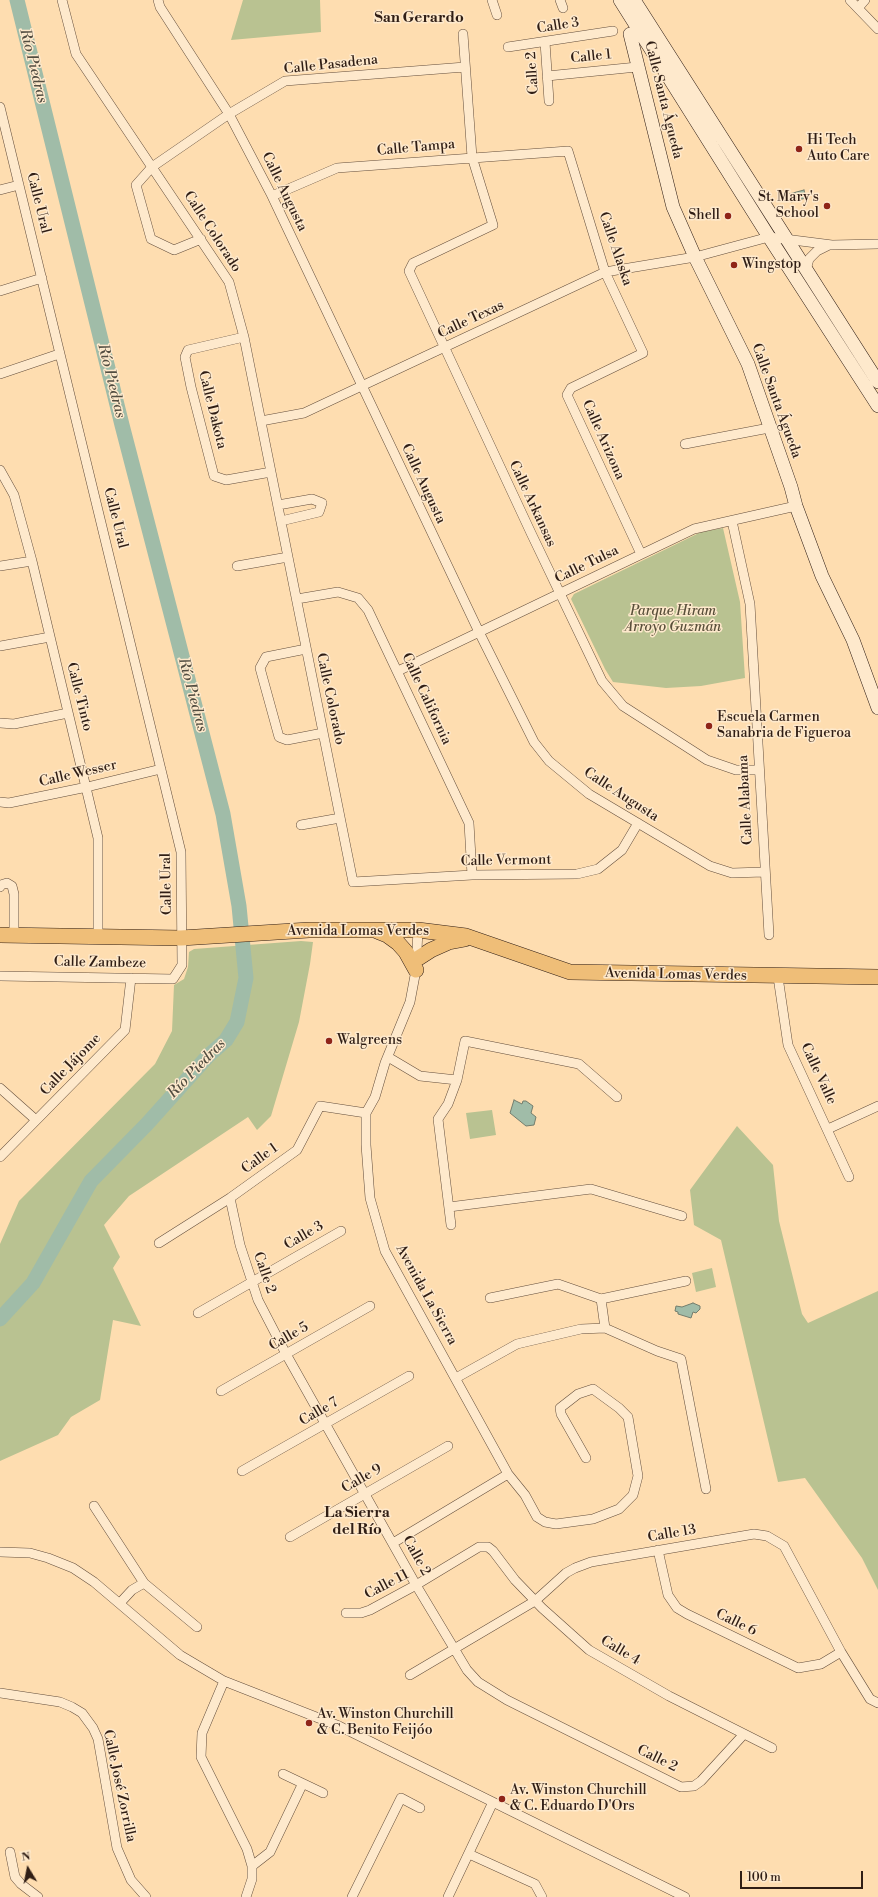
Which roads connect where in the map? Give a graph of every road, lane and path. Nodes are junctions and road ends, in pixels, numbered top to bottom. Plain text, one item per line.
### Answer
1 (62, 0) edge
2 (158, 0) edge
3 (492, 0) edge
4 (620, 0) edge
5 (634, 0) edge
6 (850, 0) edge
7 (865, 0) edge
8 (858, 8) junction
9 (497, 15) dead end
10 (878, 29) edge
11 (613, 31) dead end
12 (463, 34) dead end
13 (630, 34) dead end
14 (545, 42) junction
15 (508, 47) dead end
16 (465, 67) junction
17 (637, 67) junction
18 (547, 76) junction
19 (549, 101) dead end
20 (0, 108) edge
21 (229, 114) junction
22 (568, 151) joint
23 (472, 157) junction
24 (152, 167) junction
25 (19, 185) junction
26 (0, 190) edge
27 (272, 196) junction
28 (769, 237) junction
29 (201, 239) junction
30 (787, 240) junction
31 (878, 244) edge
32 (830, 245) junction
33 (695, 257) junction
34 (806, 270) junction
35 (605, 272) junction
36 (42, 278) junction
37 (0, 291) edge
38 (244, 337) junction
39 (444, 348) junction
40 (643, 353) joint
41 (59, 354) junction
42 (0, 374) edge
43 (878, 382) edge
44 (362, 387) junction
45 (878, 406) edge
46 (261, 421) junction
47 (769, 428) junction
48 (685, 444) dead end
49 (0, 470) edge
50 (271, 472) junction
51 (278, 505) junction
52 (796, 506) junction
53 (281, 521) junction
54 (732, 521) junction
55 (641, 554) junction
56 (288, 557) junction
57 (32, 562) junction
58 (0, 566) edge
59 (237, 566) dead end
60 (560, 594) junction
61 (297, 599) junction
62 (479, 632) junction
63 (50, 637) junction
64 (0, 646) edge
65 (306, 649) junction
66 (398, 672) junction
67 (878, 708) edge
68 (68, 713) junction
69 (0, 723) edge
70 (323, 733) junction
71 (161, 769) junction
72 (759, 770) junction
73 (87, 787) junction
74 (0, 802) edge
75 (340, 818) junction
76 (638, 824) junction
77 (301, 825) dead end
78 (764, 872) junction
79 (472, 875) junction
80 (353, 882) joint
81 (0, 887) edge
82 (374, 930) junction
83 (418, 930) junction
84 (769, 935) dead end
85 (7, 936) edge
86 (98, 938) junction
87 (182, 938) junction
88 (472, 938) junction
89 (182, 955) joint
90 (416, 965) junction
91 (0, 976) edge
92 (778, 977) junction
93 (878, 977) edge
94 (131, 978) junction
95 (388, 1057) junction
96 (457, 1080) junction
97 (0, 1088) edge
98 (617, 1097) dead end
99 (878, 1106) edge
100 (366, 1113) junction
101 (36, 1120) junction
102 (828, 1129) junction
103 (0, 1158) edge
104 (849, 1178) dead end
105 (230, 1198) junction
106 (449, 1207) junction
107 (682, 1216) dead end
108 (451, 1225) dead end
109 (341, 1231) dead end
110 (159, 1243) dead end
111 (686, 1281) dead end
112 (251, 1282) junction
113 (490, 1298) dead end
114 (601, 1299) junction
115 (370, 1306) dead end
116 (198, 1313) dead end
117 (605, 1328) junction
118 (286, 1354) junction
119 (409, 1376) dead end
120 (456, 1378) junction
121 (221, 1391) dead end
122 (326, 1424) junction
123 (448, 1446) dead end
124 (586, 1458) dead end
125 (242, 1471) dead end
126 (508, 1474) junction
127 (706, 1489) dead end
128 (366, 1494) junction
129 (94, 1506) dead end
130 (290, 1537) dead end
131 (393, 1543) junction
132 (479, 1547) joint
133 (658, 1550) junction
134 (0, 1552) edge
135 (144, 1583) junction
136 (416, 1585) junction
137 (535, 1601) junction
138 (120, 1603) junction
139 (346, 1613) dead end
140 (197, 1628) dead end
141 (454, 1649) junction
142 (841, 1652) junction
143 (410, 1675) dead end
144 (224, 1681) junction
145 (0, 1693) edge
146 (878, 1704) edge
147 (744, 1734) junction
148 (772, 1748) dead end
149 (283, 1774) dead end
150 (302, 1784) junction
151 (323, 1793) dead end
152 (493, 1802) junction
153 (420, 1808) dead end
154 (10, 1852) dead end
155 (469, 1854) junction
156 (252, 1866) junction
157 (38, 1897) edge
158 (146, 1897) edge
159 (246, 1897) edge
160 (352, 1897) edge
161 (448, 1897) edge
162 (542, 1897) edge
163 (685, 1897) edge

1 - 24 street, Calle Colorado
2 - 21 street, Calle Augusta
3 - 9 street
4 - 28 main road
5 - 30 main road
6 - 8 street
7 - 8 street
8 - 10 street
11 - 14 street, Calle 3
12 - 16 street
13 - 17 main road, Calle Santa Águeda
14 - 15 street, Calle 3
14 - 18 street, Calle 2
16 - 21 street, Calle Pasadena
16 - 23 street
17 - 18 street, Calle 1
17 - 33 main road, Calle Santa Águeda
18 - 19 street, Calle 2
20 - 25 street, Calle Ural
21 - 24 street, Calle Pasadena
21 - 27 street, Calle Augusta
22 - 23 street, Calle Tampa
22 - 35 street, Calle Alaska
23 - 27 street, Calle Tampa
23 - 39 street, Calle Arkansas
24 - 29 street, Calle Colorado
24 - 29 street, Calle Pasadena
25 - 26 street
25 - 36 street, Calle Ural
27 - 44 street, Calle Augusta
28 - 30 street
28 - 33 street, Calle Texas
28 - 45 main road
29 - 38 street, Calle Colorado
30 - 32 street
30 - 34 main road
31 - 32 street
32 - 34 street
33 - 35 street, Calle Texas
33 - 47 main road, Calle Santa Águeda
34 - 43 main road
35 - 39 street, Calle Texas
35 - 40 street, Calle Alaska
36 - 37 street
36 - 41 street, Calle Ural
38 - 46 street, Calle Colorado
38 - 50 street, Calle Dakota
39 - 44 street, Calle Texas
39 - 60 street, Calle Arkansas
40 - 55 street, Calle Arizona
41 - 42 street
41 - 71 street, Calle Ural
44 - 46 street, Calle Texas
44 - 62 street, Calle Augusta
46 - 50 street, Calle Colorado
47 - 48 street
47 - 52 main road, Calle Santa Águeda
49 - 57 street, Calle Tinto
50 - 51 street, Calle Colorado
51 - 53 street, Calle Colorado
51 - 53 street
52 - 54 street, Calle Tulsa
52 - 67 main road, Calle Santa Águeda
53 - 56 street, Calle Colorado
54 - 55 street, Calle Tulsa
54 - 72 street, Calle Alabama
55 - 60 street, Calle Tulsa
56 - 59 street
56 - 61 street, Calle Colorado
57 - 58 street
57 - 63 street, Calle Tinto
60 - 62 street, Calle Tulsa
60 - 72 street, Calle Arkansas
61 - 65 street, Calle Colorado
61 - 66 street, Calle California
62 - 66 street, Calle Tulsa
62 - 76 street, Calle Augusta
63 - 64 street
63 - 68 street, Calle Tinto
65 - 70 street, Calle Colorado
65 - 70 street
66 - 79 street, Calle California
68 - 69 street
68 - 73 street, Calle Tinto
70 - 75 street, Calle Colorado
71 - 73 street, Calle Wesser
71 - 87 street, Calle Ural
72 - 78 street, Calle Alabama
73 - 74 street, Calle Wesser
73 - 86 street, Calle Tinto
75 - 77 street
75 - 80 street, Calle Colorado
76 - 78 street, Calle Augusta
76 - 79 street, Calle Vermont
78 - 84 street, Calle Alabama
79 - 80 street, Calle Vermont
81 - 85 street
82 - 83 main road, Avenida Lomas Verdes
82 - 87 main road, Avenida Lomas Verdes
82 - 90 main road
83 - 88 main road, Avenida Lomas Verdes
83 - 90 street, Avenida La Sierra
85 - 86 main road, Avenida Lomas Verdes
86 - 87 main road, Avenida Lomas Verdes
87 - 89 street, Calle Ural
88 - 90 main road
88 - 92 main road, Avenida Lomas Verdes
89 - 94 street, Calle Zambeze
90 - 95 street, Avenida La Sierra
91 - 94 street, Calle Zambeze
92 - 93 main road, Avenida Lomas Verdes
92 - 102 street, Calle Valle
94 - 101 street, Calle Jájome
95 - 96 street
95 - 100 street, Avenida La Sierra
96 - 98 street
96 - 106 street
97 - 101 street
99 - 102 street
100 - 105 street, Calle 1
100 - 120 street, Avenida La Sierra
101 - 103 street, Calle Jájome
102 - 104 street, Calle Valle
105 - 110 street, Calle 1
105 - 112 street, Calle 2
106 - 107 street
106 - 108 street
109 - 112 street, Calle 3
111 - 114 street
112 - 116 street, Calle 3
112 - 118 street, Calle 2
113 - 114 street
114 - 117 street
115 - 118 street, Calle 5
117 - 120 street
117 - 127 street
118 - 121 street, Calle 5
118 - 122 street, Calle 2
119 - 122 street, Calle 7
120 - 126 street, Avenida La Sierra
122 - 125 street, Calle 7
122 - 128 street, Calle 2
123 - 128 street, Calle 9
124 - 126 street, Avenida La Sierra
126 - 131 street
128 - 130 street, Calle 9
128 - 131 street, Calle 2
129 - 135 street
131 - 136 street, Calle 2
132 - 136 street, Calle 11
132 - 137 street, Calle 4
133 - 137 street, Calle 13
133 - 142 street, Calle 6
133 - 142 street, Calle 13
134 - 138 street
135 - 138 street
135 - 140 street
136 - 139 street, Calle 11
136 - 141 street, Calle 2
137 - 141 street, Calle 13
137 - 147 street, Calle 4
138 - 144 street
141 - 143 street, Calle 13
141 - 147 street, Calle 2
142 - 146 street, Calle 13
144 - 152 street
144 - 156 street
145 - 158 street, Calle José Zorrilla
147 - 148 street, Calle 4
149 - 150 street
150 - 151 street
150 - 156 street
152 - 155 street
152 - 163 street
153 - 160 street
154 - 157 street
155 - 161 street
155 - 162 street
156 - 159 street

